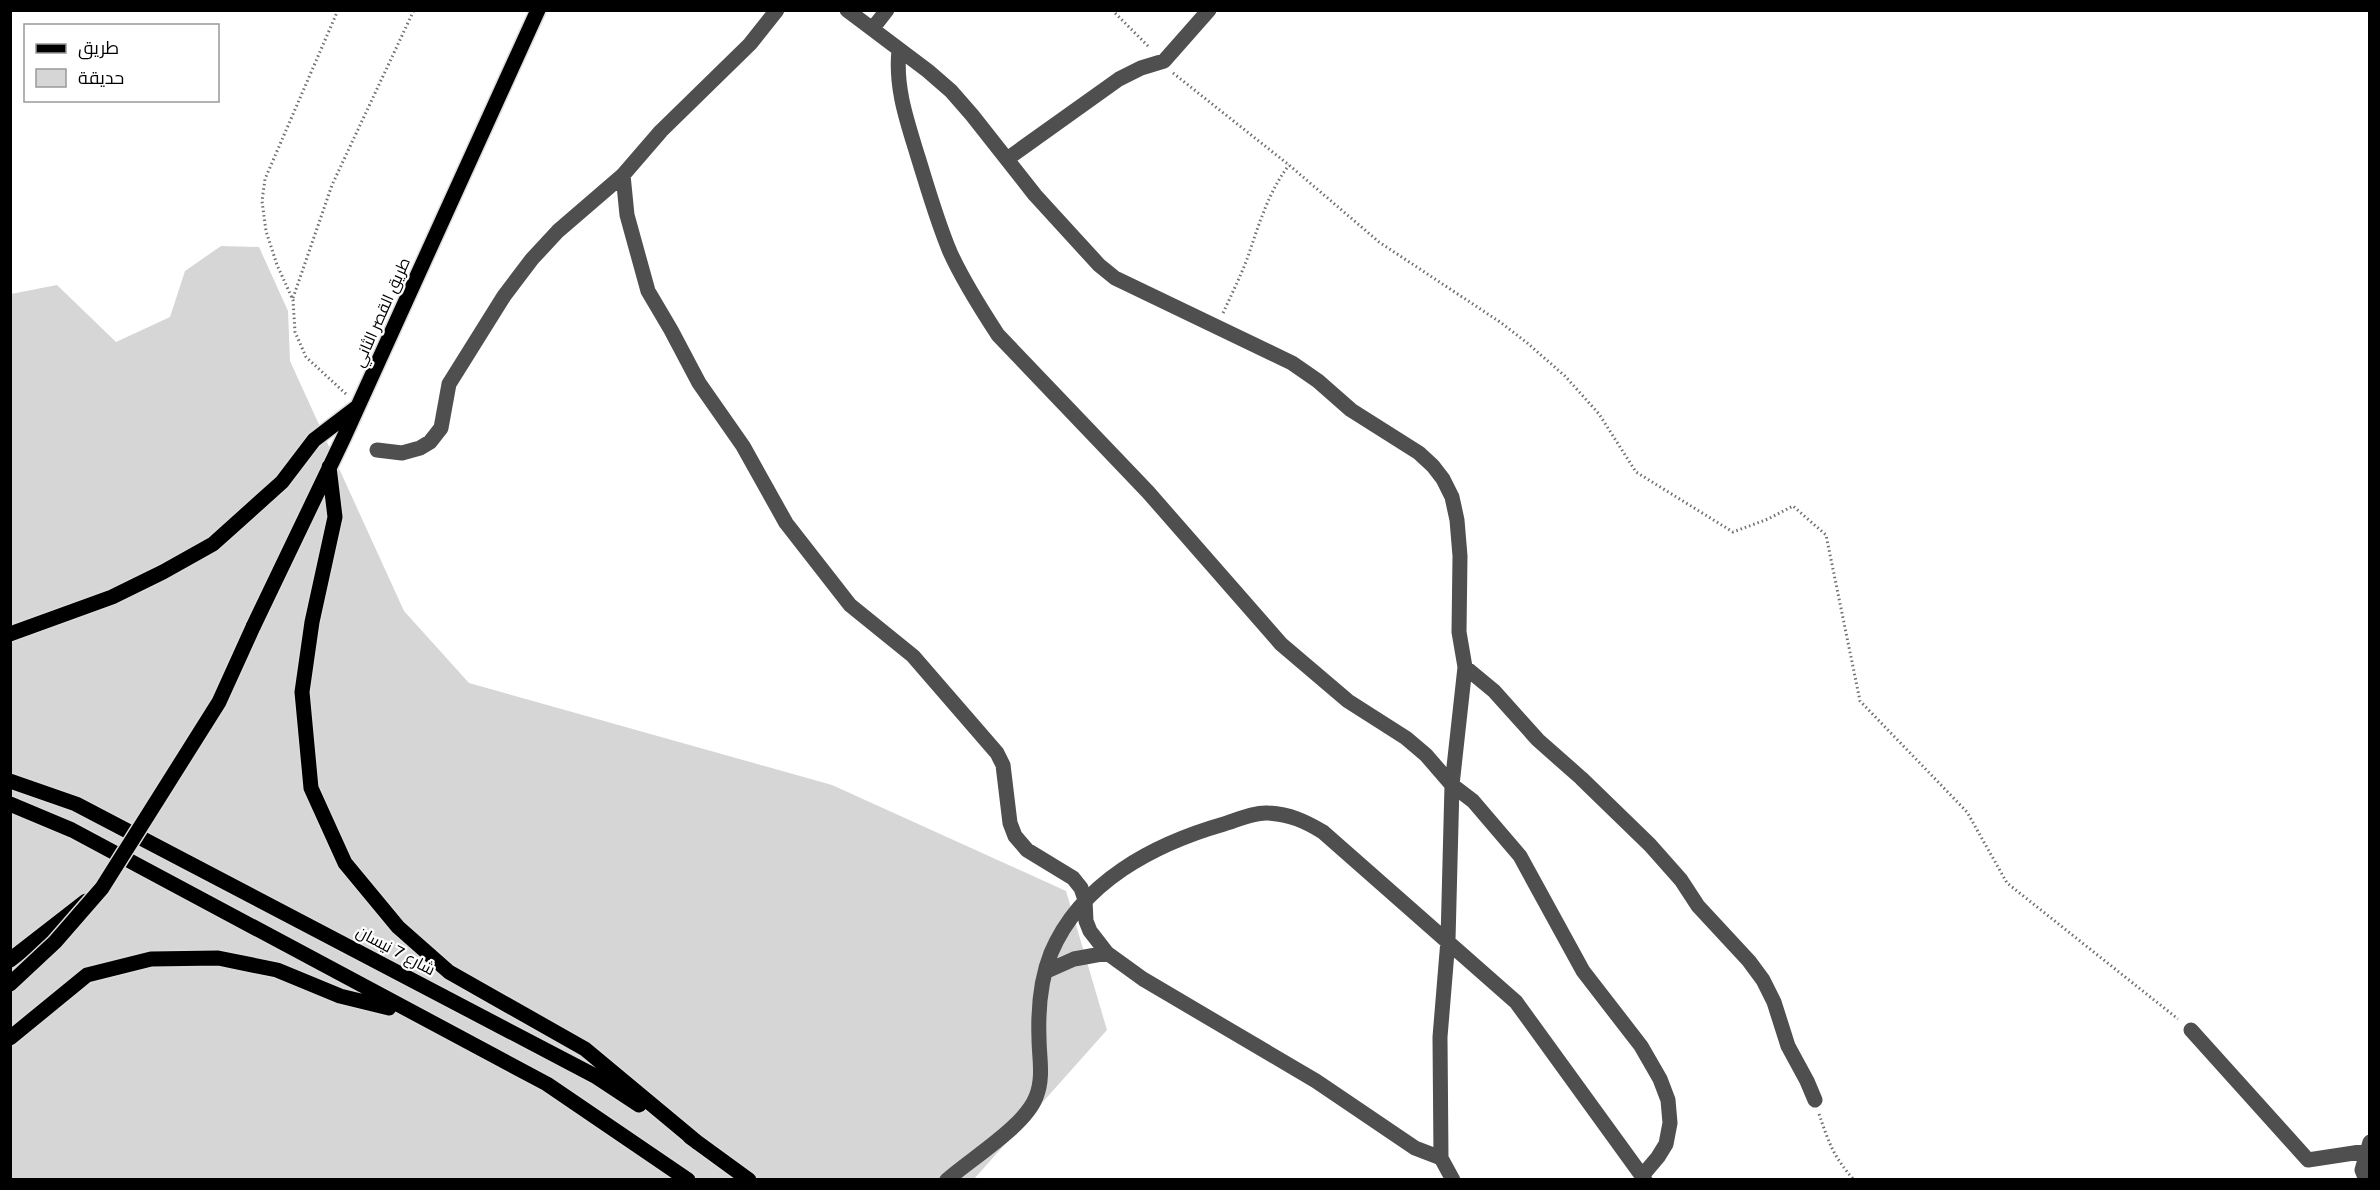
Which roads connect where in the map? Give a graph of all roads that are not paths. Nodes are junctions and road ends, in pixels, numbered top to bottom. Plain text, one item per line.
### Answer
1 (538, 10) edge
2 (777, 10) edge
3 (847, 10) edge
4 (887, 10) edge
5 (1209, 10) edge
6 (873, 28) junction
7 (899, 50) junction
8 (1006, 159) junction
9 (623, 175) junction
10 (359, 406) junction
11 (377, 450) dead end
12 (329, 467) junction
13 (10, 634) edge
14 (1465, 667) junction
15 (10, 781) edge
16 (1452, 785) junction
17 (15, 807) edge
18 (102, 888) junction
19 (1085, 900) junction
20 (1448, 940) junction
21 (1107, 953) junction
22 (10, 960) edge
23 (1047, 971) junction
24 (10, 984) edge
25 (412, 1013) junction
26 (2191, 1030) road end
27 (10, 1038) edge
28 (1815, 1101) road end
29 (698, 1143) junction
30 (2368, 1147) edge
31 (1441, 1158) junction
32 (1644, 1178) edge
33 (688, 1179) edge
34 (748, 1179) edge
35 (948, 1179) edge
36 (1453, 1179) edge
37 (2366, 1179) edge

1 - 10 main road, طريق القصر الثاني
2 - 9 street
3 - 6 street
4 - 6 street
5 - 8 street
6 - 7 street
7 - 8 street
7 - 16 street
8 - 14 street
9 - 11 street
9 - 19 street
10 - 12 main road, طريق القصر الثاني
10 - 13 main road
12 - 18 main road, طريق القصر الثاني, bridge
12 - 29 main road
14 - 16 street
14 - 28 street
15 - 29 main road, شارع 7 نيسان
16 - 20 street
16 - 32 street
17 - 25 main road
18 - 22 main road, bridge
18 - 24 main road, bridge
19 - 20 street
19 - 21 street
19 - 23 street
20 - 31 street
20 - 32 street
21 - 23 street
21 - 31 street
23 - 35 street
25 - 27 main road
25 - 33 main road
26 - 30 street
29 - 34 main road, شارع 7 نيسان
30 - 37 street
31 - 36 street

